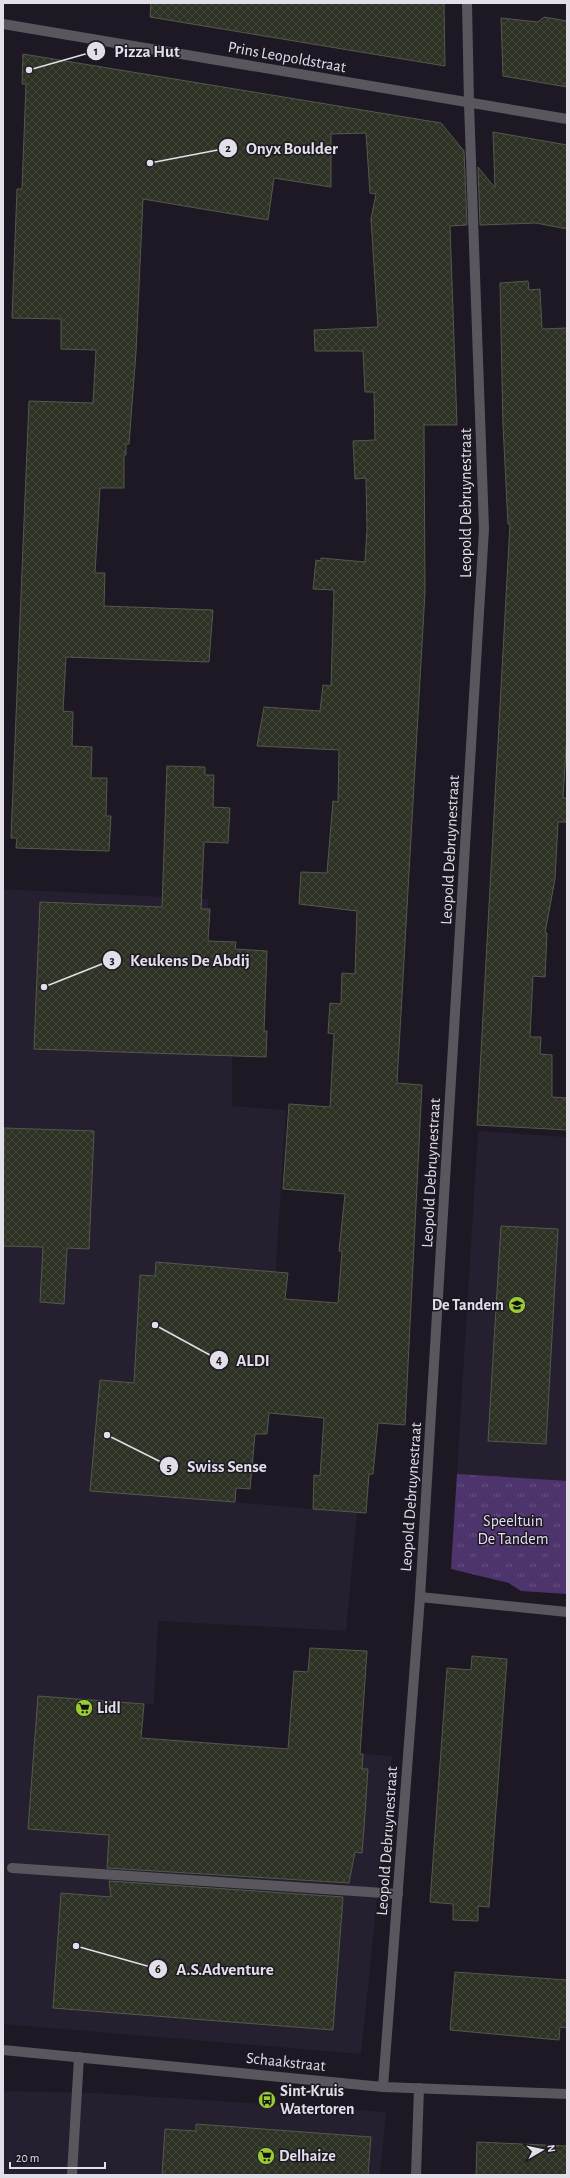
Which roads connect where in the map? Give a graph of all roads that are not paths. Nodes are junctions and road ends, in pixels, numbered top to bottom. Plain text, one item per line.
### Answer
1 (467, 3) edge
2 (3, 24) edge
3 (469, 104) junction
4 (567, 119) edge
5 (420, 1597) junction
6 (567, 1612) edge
7 (12, 1868) dead end
8 (398, 1894) junction
9 (3, 2050) edge
10 (79, 2057) junction
11 (383, 2087) junction
12 (419, 2088) junction
13 (567, 2094) edge
14 (72, 2175) edge
15 (416, 2175) edge

1 - 3 street, Leopold Debruynestraat
2 - 3 street, Prins Leopoldstraat
3 - 4 street, Prins Leopoldstraat
3 - 5 street, Leopold Debruynestraat
5 - 6 street
5 - 8 street, Leopold Debruynestraat
7 - 8 street
8 - 11 street, Leopold Debruynestraat
9 - 10 street, Schaakstraat
10 - 11 street, Schaakstraat
10 - 14 street
11 - 12 street, Schaakstraat
12 - 13 street, Schaakstraat
12 - 15 street

